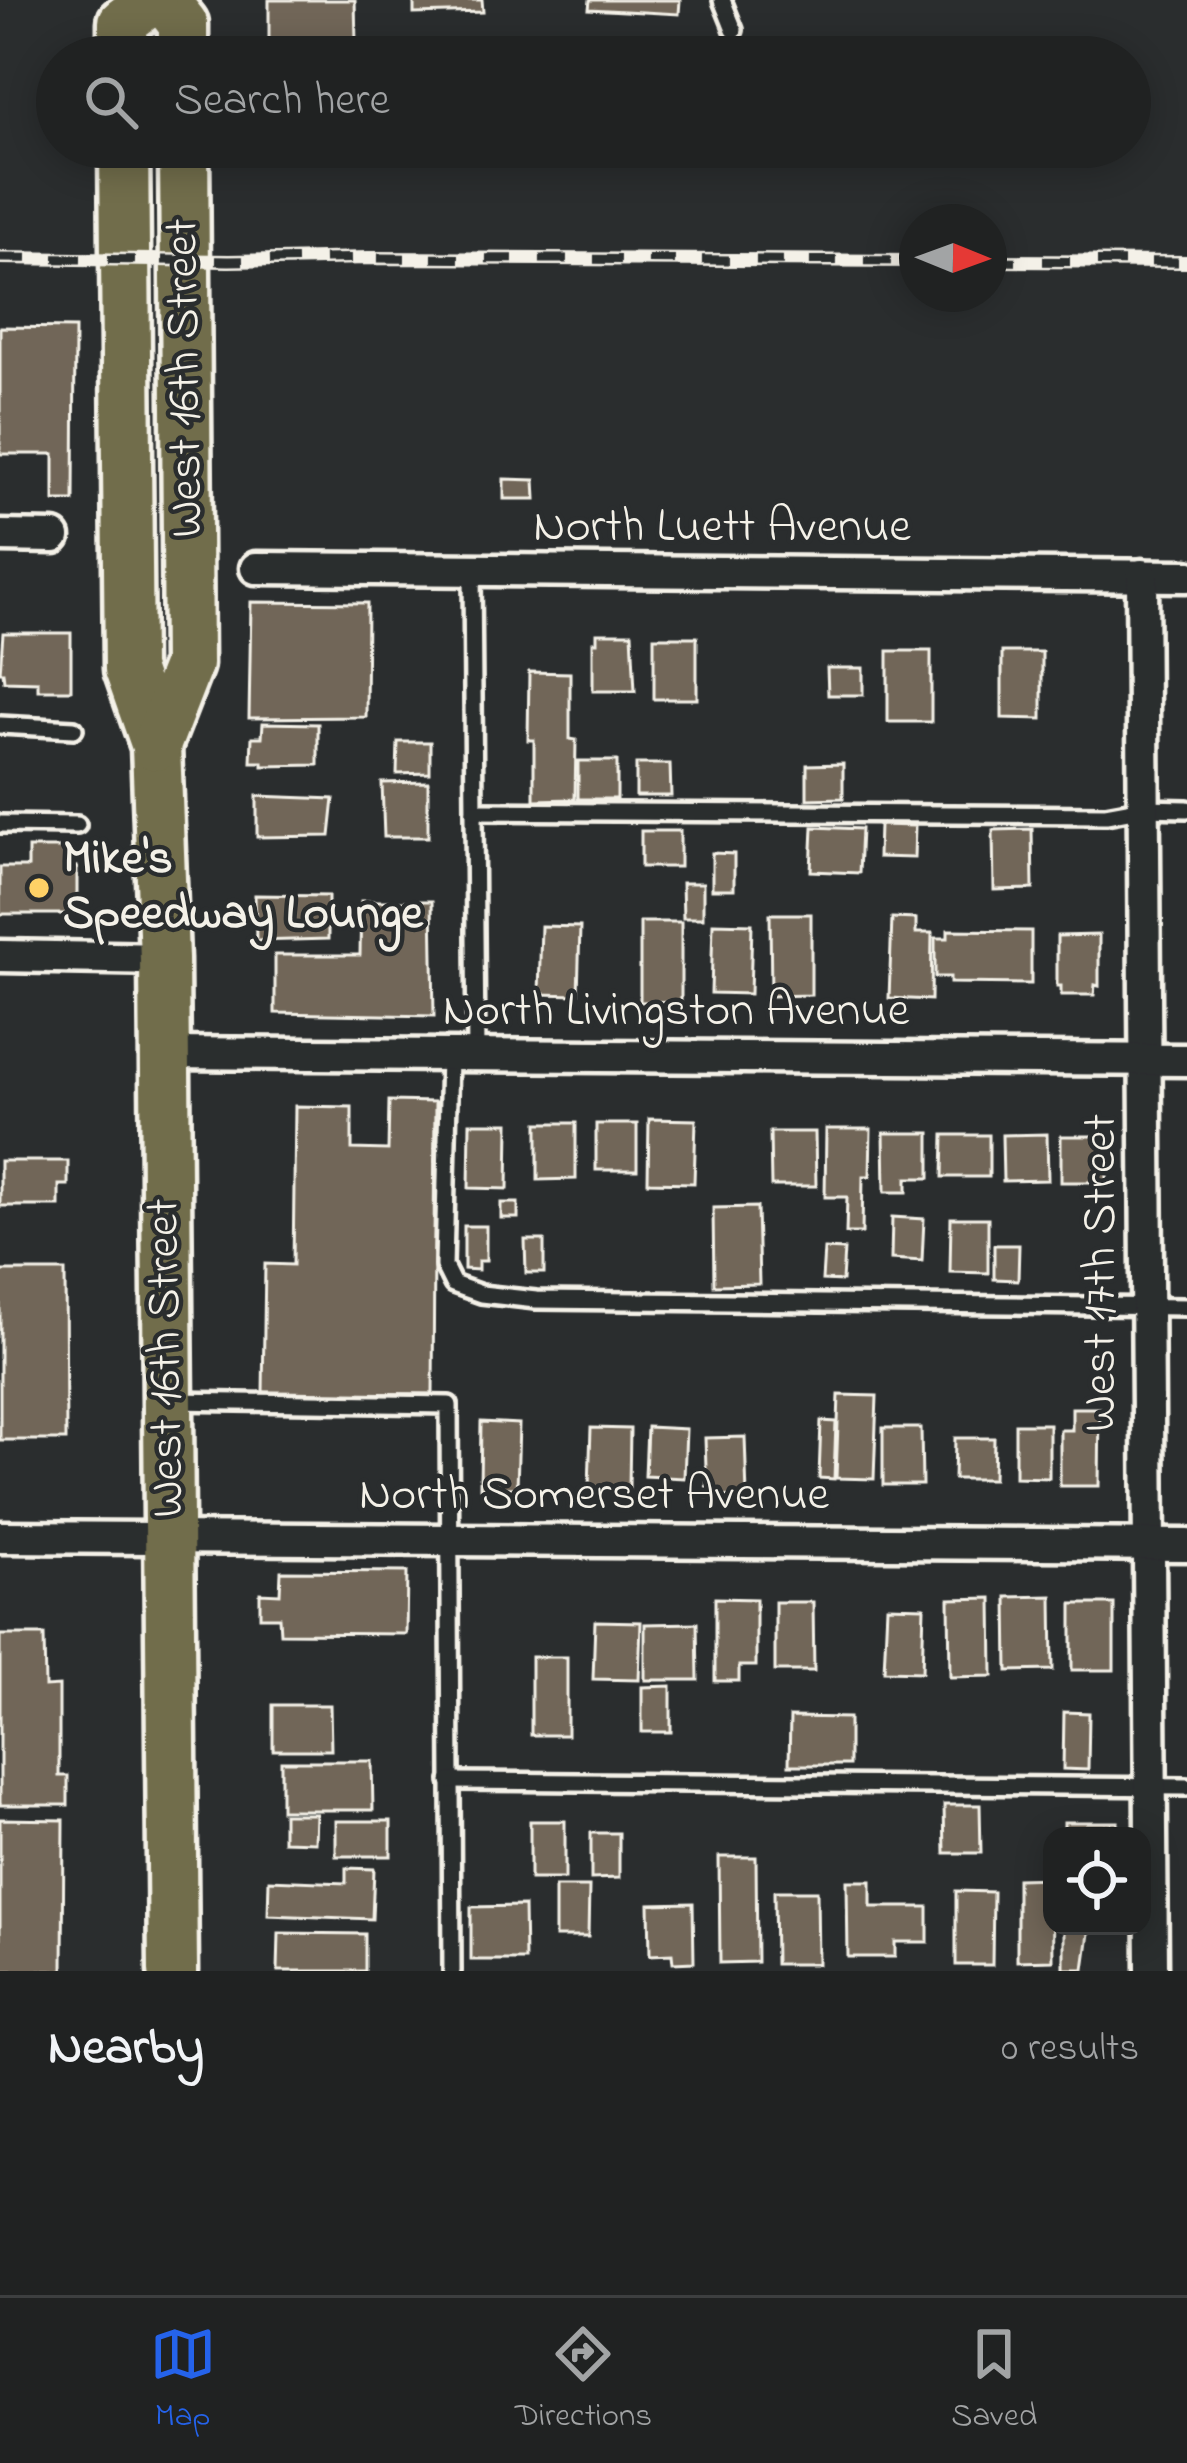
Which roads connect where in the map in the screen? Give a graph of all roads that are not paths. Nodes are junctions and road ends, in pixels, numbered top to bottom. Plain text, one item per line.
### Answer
1 (152, 0) edge
2 (164, 0) edge
3 (722, 0) edge
4 (734, 29) dead end
5 (123, 36) edge
6 (183, 36) edge
7 (124, 168) edge
8 (184, 168) edge
9 (0, 536) edge
10 (55, 537) dead end
11 (256, 568) dead end
12 (472, 572) junction
13 (1142, 575) junction
14 (1187, 576) edge
15 (0, 724) edge
16 (74, 729) dead end
17 (155, 746) junction
18 (1144, 808) junction
19 (1187, 809) edge
20 (474, 811) junction
21 (0, 824) edge
22 (77, 825) dead end
23 (0, 956) edge
24 (164, 959) junction
25 (164, 1053) junction
26 (463, 1056) junction
27 (1146, 1060) junction
28 (1187, 1060) edge
29 (1147, 1307) junction
30 (1187, 1307) edge
31 (167, 1401) junction
32 (0, 1537) edge
33 (169, 1538) junction
34 (449, 1540) junction
35 (1148, 1544) junction
36 (1187, 1545) edge
37 (450, 1781) junction
38 (1150, 1787) junction
39 (1187, 1787) edge
40 (173, 1971) edge
41 (452, 1971) edge
42 (1152, 1971) edge

1 - 5 main road
2 - 6 main road
3 - 4 lane
7 - 17 main road, West 16th Street
8 - 17 main road, West 16th Street
9 - 10 street
11 - 12 street, North Luett Avenue
12 - 13 street, North Luett Avenue
12 - 20 lane
13 - 14 street, North Luett Avenue
13 - 18 street, West 17th Street
15 - 16 lane
17 - 24 main road, West 16th Street
18 - 19 lane
18 - 20 lane
18 - 27 street, West 17th Street
20 - 26 lane
21 - 22 lane
23 - 24 street
24 - 25 main road, West 16th Street
25 - 26 street, North Livingston Avenue
25 - 31 main road, West 16th Street
26 - 27 street, North Livingston Avenue
26 - 29 lane
27 - 28 street, North Livingston Avenue
27 - 29 street, West 17th Street
29 - 30 lane
29 - 35 street, West 17th Street
31 - 33 main road, West 16th Street
31 - 34 lane
32 - 33 street, North Somerset Avenue
33 - 34 street, North Somerset Avenue
33 - 40 main road, West 16th Street
34 - 35 street, North Somerset Avenue
34 - 37 lane
35 - 36 street, North Somerset Avenue
35 - 38 street, West 17th Street
37 - 38 lane
37 - 41 lane
38 - 39 lane
38 - 42 street, West 17th Street

